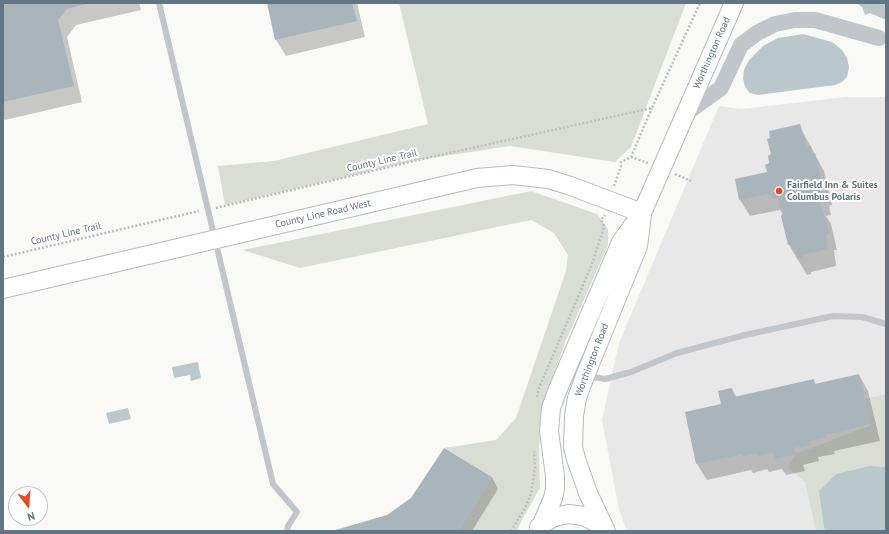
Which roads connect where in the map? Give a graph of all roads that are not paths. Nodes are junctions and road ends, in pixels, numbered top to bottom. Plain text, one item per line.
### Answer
1 (159, 3) edge
2 (734, 3) edge
3 (879, 38) dead end
4 (685, 114) junction
5 (642, 212) junction
6 (215, 240) junction
7 (3, 289) edge
8 (886, 324) edge
9 (584, 376) junction
10 (538, 527) edge
11 (287, 531) edge
12 (606, 531) edge

1 - 6 lane
2 - 4 main road, Worthington Road
3 - 4 street
4 - 5 main road, Worthington Road
5 - 6 main road, County Line Road West
5 - 9 main road, Worthington Road
5 - 10 main road, Worthington Road
6 - 7 main road, County Line Road West
6 - 11 lane
8 - 9 lane
9 - 12 main road, Worthington Road
10 - 12 main road

